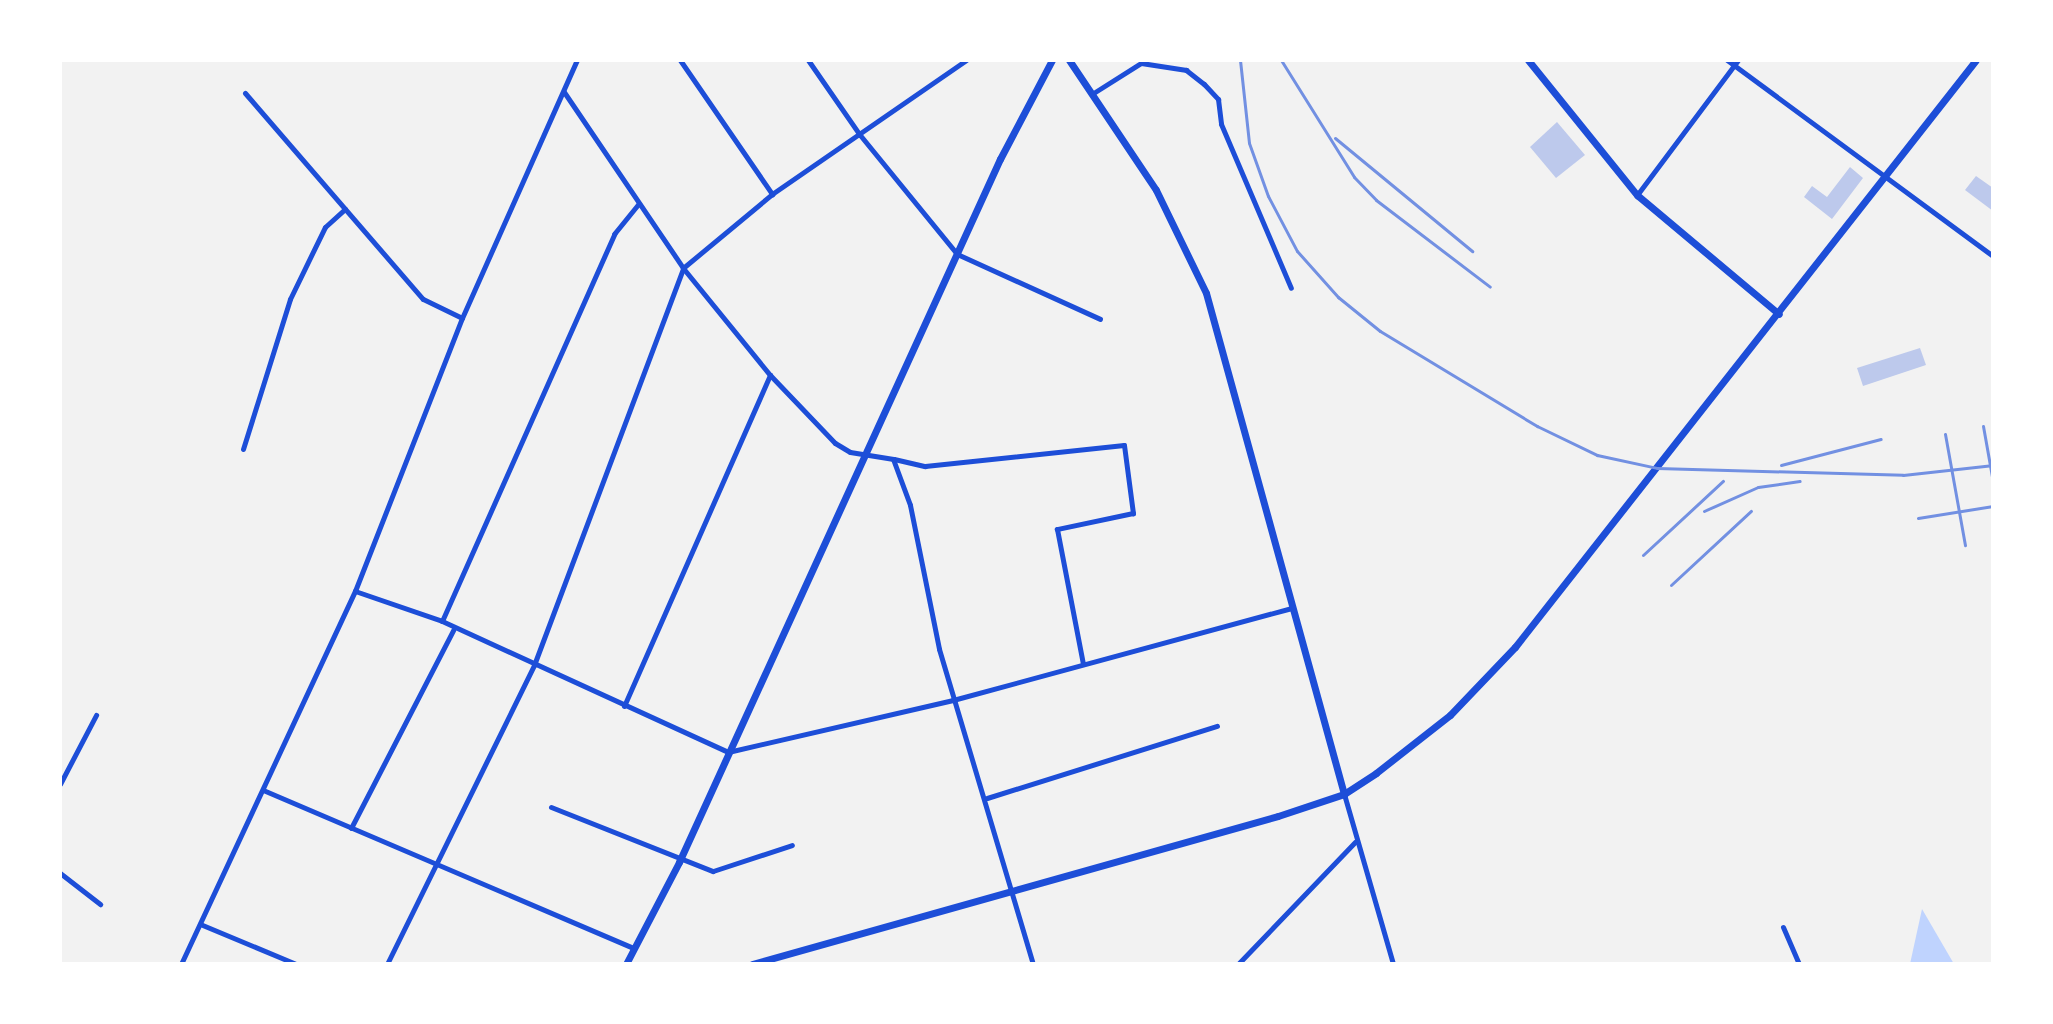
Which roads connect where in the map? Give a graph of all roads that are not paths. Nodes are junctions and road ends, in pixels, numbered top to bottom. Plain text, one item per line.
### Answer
1 (577, 60) edge
2 (680, 60) edge
3 (808, 60) edge
4 (966, 60) edge
5 (1052, 60) edge
6 (1069, 60) edge
7 (1528, 60) edge
8 (1727, 60) edge
9 (1976, 60) edge
10 (1736, 63) edge
11 (564, 92) junction
12 (1095, 92) junction
13 (245, 93) dead end
14 (860, 135) junction
15 (1885, 173) junction
16 (772, 194) junction
17 (1637, 195) junction
18 (638, 204) junction
19 (345, 209) junction
20 (957, 254) junction
21 (1993, 256) edge
22 (683, 268) junction
23 (1291, 288) dead end
24 (1779, 314) junction
25 (462, 318) junction
26 (1100, 319) dead end
27 (770, 375) junction
28 (243, 449) dead end
29 (867, 451) junction
30 (893, 459) junction
31 (355, 591) junction
32 (1292, 608) junction
33 (442, 621) junction
34 (454, 630) junction
35 (1083, 664) junction
36 (534, 665) junction
37 (953, 700) junction
38 (624, 706) junction
39 (96, 715) dead end
40 (1217, 726) dead end
41 (728, 752) junction
42 (60, 784) edge
43 (263, 790) junction
44 (1344, 794) junction
45 (987, 798) junction
46 (551, 807) dead end
47 (351, 828) junction
48 (1356, 841) junction
49 (792, 845) dead end
50 (679, 862) junction
51 (437, 867) junction
52 (60, 873) edge
53 (1013, 890) junction
54 (100, 904) dead end
55 (200, 924) junction
56 (1783, 927) dead end
57 (635, 949) junction
58 (181, 964) edge
59 (296, 964) edge
60 (387, 964) edge
61 (626, 964) edge
62 (752, 964) edge
63 (1033, 964) edge
64 (1238, 964) edge
65 (1393, 964) edge
66 (1799, 964) edge

1 - 11 street
2 - 16 street
3 - 14 street
4 - 14 street
5 - 20 street
6 - 12 street
7 - 17 street
8 - 10 street
9 - 15 street
10 - 15 street
10 - 17 street
11 - 18 street
11 - 25 street
12 - 23 street
12 - 32 street
13 - 19 street
14 - 16 street
14 - 20 street
15 - 21 street
15 - 24 street
16 - 22 street
17 - 24 street
18 - 22 street
18 - 33 street
19 - 25 street
19 - 28 street
20 - 26 street
20 - 29 street
22 - 27 street
22 - 36 street
24 - 44 street
25 - 31 street
27 - 29 street
27 - 38 street
29 - 30 street
29 - 41 street
30 - 35 street
30 - 37 street
31 - 33 street
31 - 43 street
32 - 35 street
32 - 44 street
33 - 34 street
34 - 36 street
34 - 47 street
35 - 37 street
36 - 38 street
36 - 51 street
37 - 41 street
37 - 45 street
38 - 41 street
39 - 42 street
40 - 45 street
41 - 50 street
43 - 47 street
43 - 55 street
44 - 48 street
44 - 53 street
45 - 53 street
46 - 50 street
47 - 51 street
48 - 64 street
48 - 65 street
49 - 50 street
50 - 57 street
51 - 57 street
51 - 60 street
52 - 54 street
53 - 62 street
53 - 63 street
55 - 58 street
55 - 59 street
56 - 66 street
57 - 61 street

